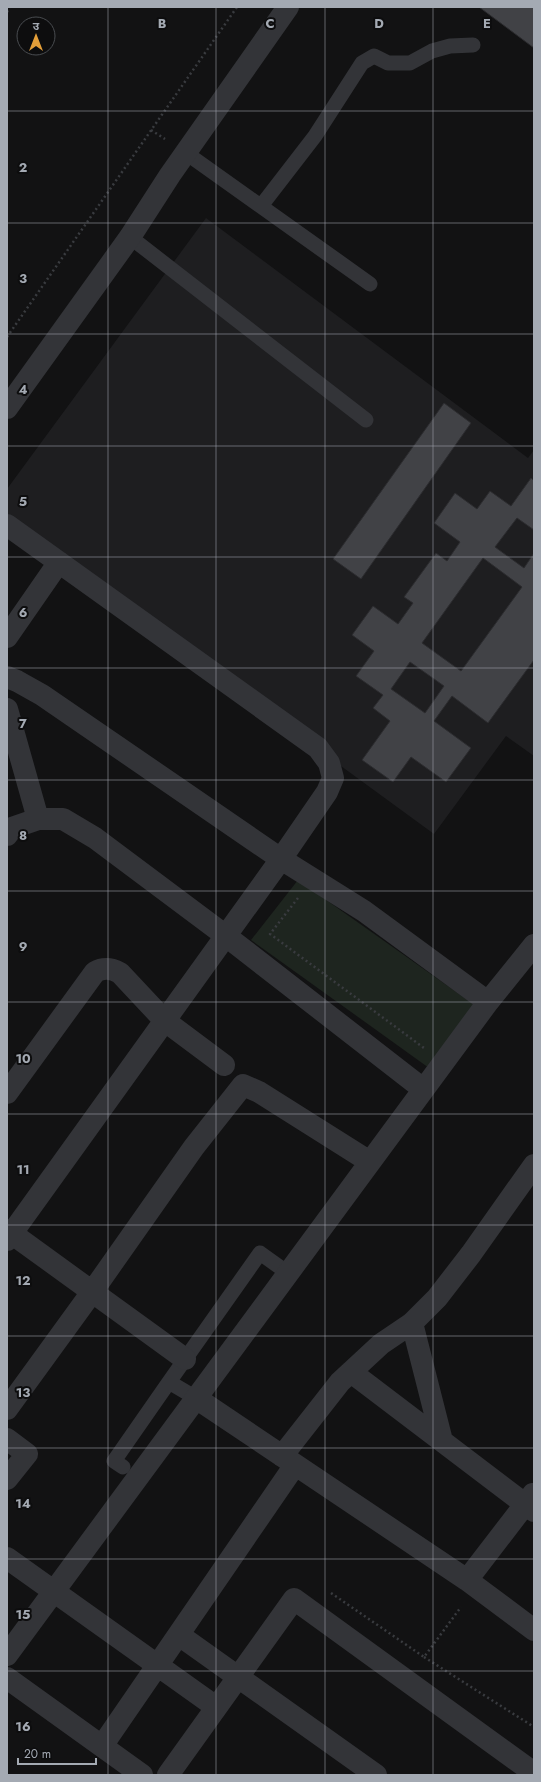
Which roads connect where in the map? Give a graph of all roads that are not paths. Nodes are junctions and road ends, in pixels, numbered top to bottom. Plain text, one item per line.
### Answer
1 (288, 7) edge
2 (473, 45) dead end
3 (186, 152) junction
4 (262, 206) junction
5 (130, 237) junction
6 (370, 284) dead end
7 (7, 408) edge
8 (366, 420) dead end
9 (7, 525) edge
10 (59, 562) junction
11 (7, 637) edge
12 (7, 678) edge
13 (7, 709) edge
14 (38, 819) junction
15 (7, 835) edge
16 (281, 859) junction
17 (226, 936) junction
18 (534, 945) edge
19 (488, 1002) junction
20 (164, 1021) junction
21 (224, 1065) dead end
22 (423, 1090) junction
23 (7, 1093) edge
24 (370, 1162) junction
25 (531, 1174) edge
26 (9, 1235) edge
27 (288, 1273) junction
28 (92, 1292) junction
29 (412, 1323) junction
30 (185, 1359) junction
31 (351, 1372) junction
32 (169, 1382) junction
33 (196, 1398) junction
34 (7, 1409) edge
35 (7, 1439) edge
36 (442, 1441) junction
37 (288, 1460) junction
38 (123, 1467) dead end
39 (7, 1479) edge
40 (531, 1503) edge
41 (7, 1558) edge
42 (471, 1584) junction
43 (54, 1591) junction
44 (534, 1630) edge
45 (179, 1635) junction
46 (7, 1655) edge
47 (158, 1666) junction
48 (238, 1676) junction
49 (7, 1678) edge
50 (216, 1707) junction
51 (102, 1746) junction
52 (534, 1773) edge
53 (142, 1775) edge
54 (168, 1775) edge
55 (376, 1775) edge

1 - 3 street
2 - 4 lane
3 - 4 lane
3 - 5 street
4 - 6 lane
5 - 7 street
5 - 8 lane
9 - 10 street
10 - 11 street
10 - 16 street
12 - 16 street
13 - 14 street
14 - 15 street
14 - 17 street
16 - 17 street
16 - 19 street
17 - 20 street
17 - 22 street
18 - 19 street
19 - 22 street
20 - 21 street
20 - 23 street
20 - 26 street
22 - 24 street
24 - 27 street
24 - 28 street
25 - 29 street
26 - 28 street
27 - 30 lane
27 - 33 street
28 - 30 street
28 - 34 street
29 - 31 street
29 - 36 street
30 - 32 lane
31 - 36 street
31 - 37 street
32 - 33 lane
32 - 38 lane
33 - 37 street
33 - 43 street
35 - 39 street
36 - 40 street
37 - 42 street
37 - 45 street
40 - 42 street
41 - 43 street
42 - 44 street
43 - 46 street
43 - 47 street
45 - 47 street
45 - 48 street
47 - 50 street
47 - 51 street
48 - 50 street
48 - 52 street
48 - 55 street
49 - 51 street
50 - 54 street
51 - 53 street

